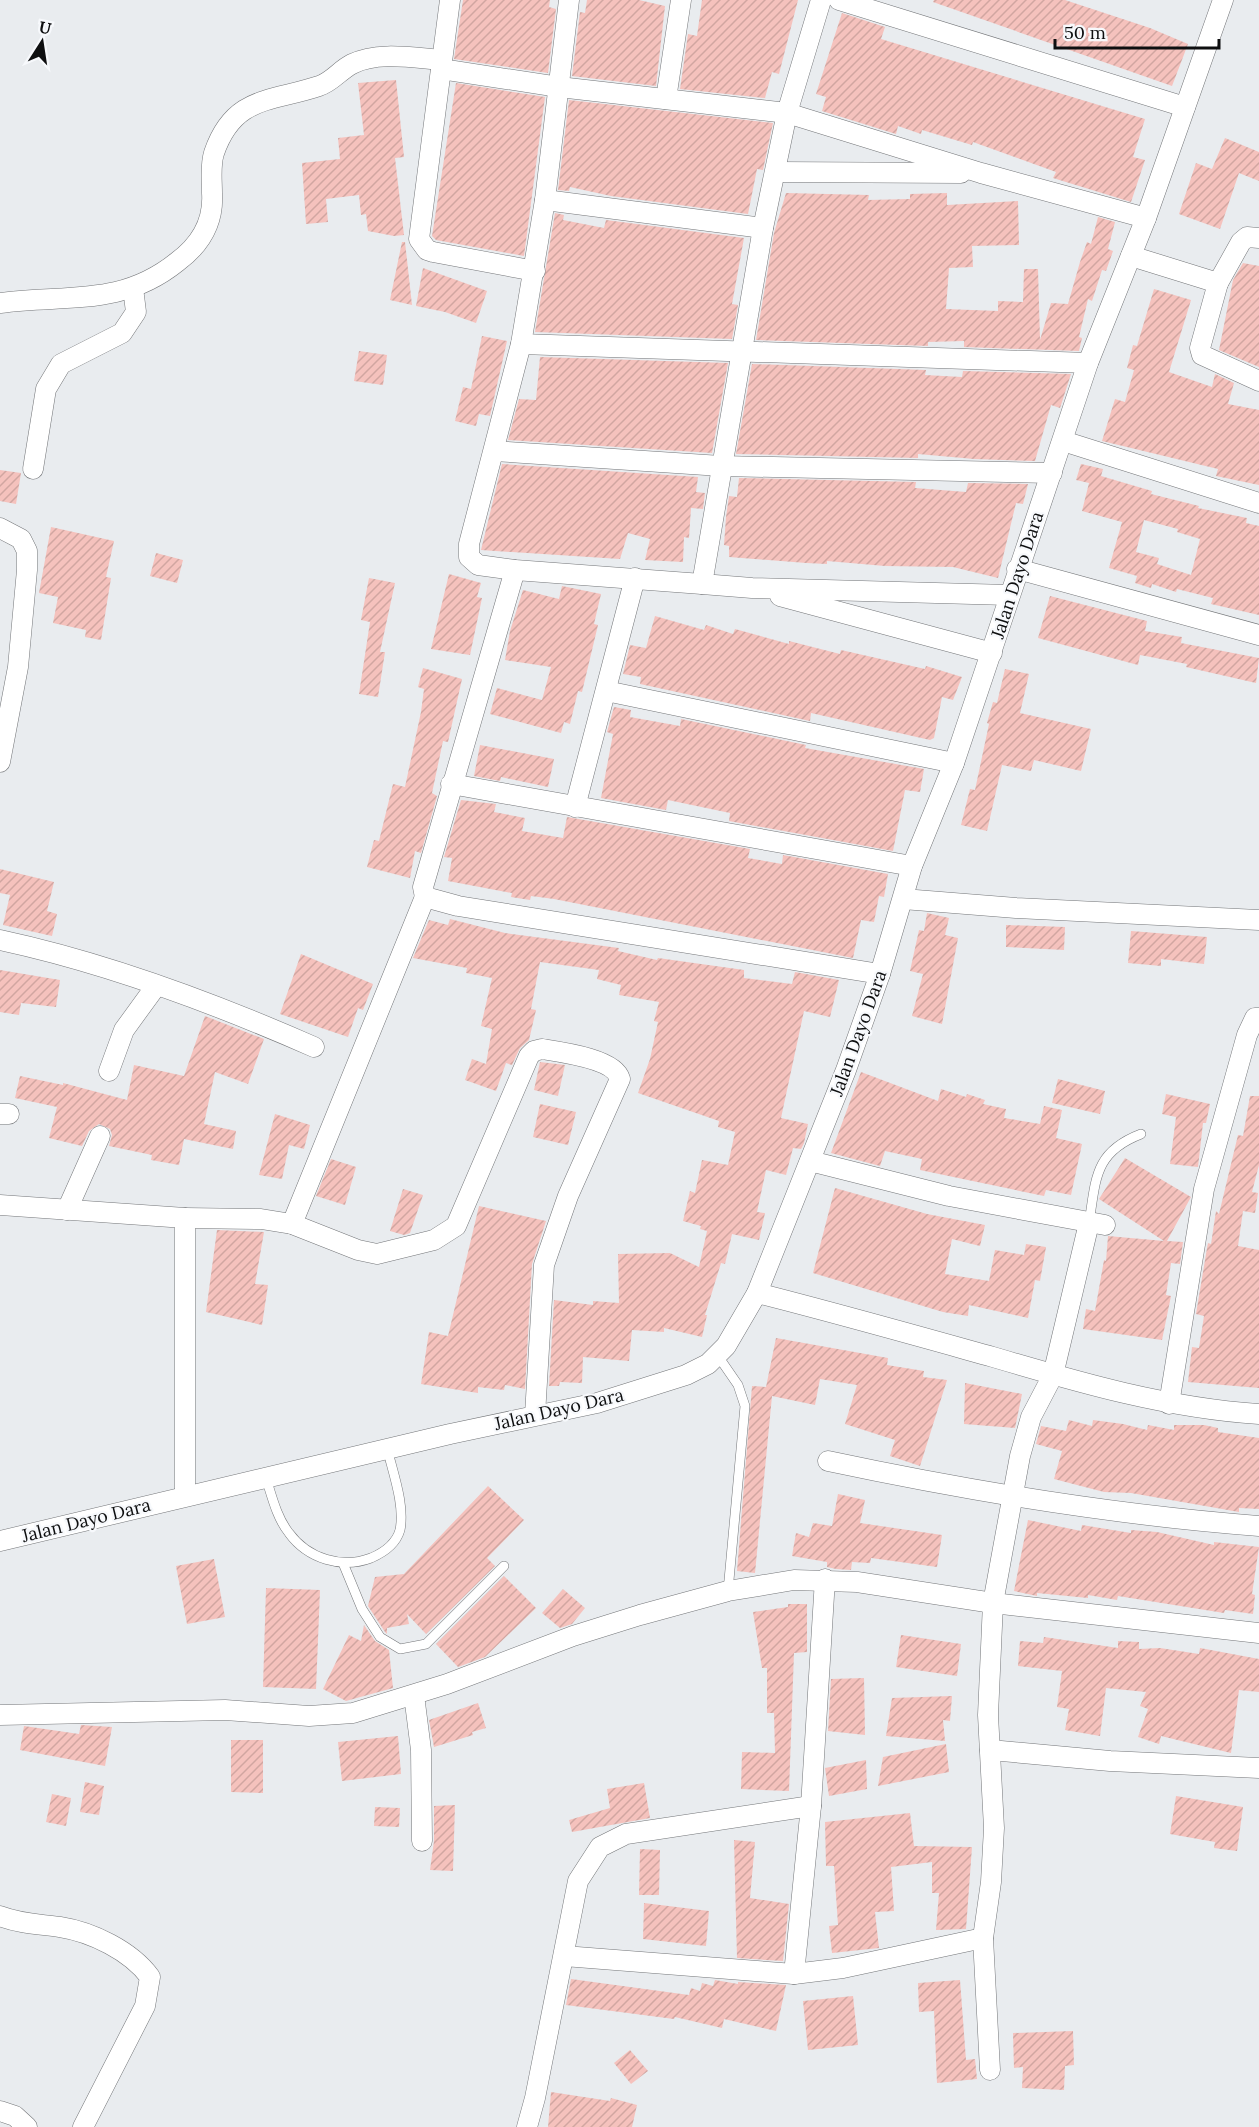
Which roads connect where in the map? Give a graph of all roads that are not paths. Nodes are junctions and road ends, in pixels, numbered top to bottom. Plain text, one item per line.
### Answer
1 (450, 0) edge
2 (569, 0) edge
3 (681, 0) edge
4 (821, 0) edge
5 (839, 0) edge
6 (1223, 0) edge
7 (442, 64) junction
8 (559, 87) junction
9 (666, 99) junction
10 (1185, 106) junction
11 (787, 113) junction
12 (776, 172) junction
13 (981, 173) junction
14 (545, 200) junction
15 (1146, 218) junction
16 (762, 228) junction
17 (1259, 238) edge
18 (1131, 256) junction
19 (535, 271) junction
20 (1218, 283) junction
21 (133, 288) junction
22 (0, 303) edge
23 (522, 344) junction
24 (743, 352) junction
25 (1088, 363) junction
26 (1259, 381) edge
27 (1063, 441) junction
28 (494, 451) junction
29 (721, 466) junction
30 (33, 469) dead end
31 (1052, 473) junction
32 (1259, 503) edge
33 (0, 528) edge
34 (1017, 569) junction
35 (515, 570) junction
36 (635, 578) junction
37 (702, 584) junction
38 (752, 588) junction
39 (1009, 595) junction
40 (1259, 635) edge
41 (992, 653) junction
42 (606, 691) junction
43 (0, 762) edge
44 (954, 763) junction
45 (451, 784) junction
46 (575, 807) junction
47 (912, 866) junction
48 (425, 897) junction
49 (903, 899) junction
50 (1259, 920) edge
51 (0, 940) edge
52 (880, 974) junction
53 (156, 986) junction
54 (1259, 1018) edge
55 (314, 1047) dead end
56 (109, 1071) dead end
57 (1141, 1134) dead end
58 (100, 1136) dead end
59 (810, 1161) junction
60 (0, 1205) edge
61 (67, 1210) junction
62 (185, 1218) junction
63 (292, 1224) junction
64 (1097, 1224) junction
65 (757, 1293) junction
66 (718, 1356) junction
67 (1053, 1375) junction
68 (1169, 1404) junction
69 (1259, 1414) edge
70 (535, 1415) junction
71 (387, 1448) junction
72 (828, 1461) dead end
73 (266, 1478) junction
74 (1012, 1495) junction
75 (185, 1496) junction
76 (1259, 1526) edge
77 (0, 1540) edge
78 (343, 1563) junction
79 (504, 1566) dead end
80 (825, 1580) junction
81 (728, 1590) junction
82 (993, 1603) junction
83 (1259, 1633) edge
84 (414, 1695) junction
85 (0, 1715) edge
86 (990, 1750) junction
87 (1259, 1768) edge
88 (811, 1806) junction
89 (422, 1840) dead end
90 (0, 1916) edge
91 (983, 1938) junction
92 (564, 1956) junction
93 (794, 1974) junction
94 (990, 2070) dead end
95 (0, 2111) edge
96 (27, 2127) edge
97 (83, 2127) edge
98 (527, 2127) edge

1 - 7 street
2 - 8 street
3 - 9 street
4 - 11 street
5 - 10 street
6 - 10 street, Jalan Dayo Dara
7 - 8 street
7 - 19 street
7 - 21 street
8 - 9 street
8 - 14 street
9 - 11 street
10 - 15 street, Jalan Dayo Dara
11 - 12 street
11 - 13 street
12 - 13 street
12 - 16 street
13 - 15 street
14 - 16 street
14 - 19 street
15 - 18 street, Jalan Dayo Dara
16 - 24 street
17 - 20 street
18 - 20 street
18 - 25 street, Jalan Dayo Dara
19 - 23 street
20 - 26 street
21 - 22 street
21 - 30 street
23 - 24 street
23 - 28 street
24 - 25 street
24 - 29 street
25 - 27 street, Jalan Dayo Dara
27 - 31 street, Jalan Dayo Dara
27 - 32 street
28 - 29 street
28 - 35 street
29 - 31 street
29 - 37 street
31 - 34 street, Jalan Dayo Dara
33 - 43 street
34 - 39 street, Jalan Dayo Dara
34 - 40 street
35 - 36 street
35 - 45 street
36 - 37 street
36 - 42 street
37 - 38 street
38 - 39 street
38 - 41 street
39 - 41 street, Jalan Dayo Dara
41 - 44 street, Jalan Dayo Dara
42 - 44 street
42 - 46 street
44 - 47 street, Jalan Dayo Dara
45 - 46 street
45 - 48 street
46 - 47 street
47 - 49 street, Jalan Dayo Dara
48 - 52 street
48 - 63 street
49 - 50 street
49 - 52 street, Jalan Dayo Dara
51 - 53 street
52 - 59 street, Jalan Dayo Dara
53 - 55 street
53 - 56 street
54 - 68 street
57 - 64 lane
58 - 61 street
59 - 64 street
59 - 65 street, Jalan Dayo Dara
60 - 61 street
61 - 62 street
62 - 63 street
62 - 75 street
63 - 70 street
64 - 67 street
65 - 66 street, Jalan Dayo Dara
65 - 67 street
66 - 70 street, Jalan Dayo Dara
66 - 81 lane
67 - 68 street
67 - 74 street
68 - 69 street
70 - 71 street, Jalan Dayo Dara
71 - 73 street, Jalan Dayo Dara
71 - 78 lane
72 - 74 street
73 - 75 street, Jalan Dayo Dara
73 - 78 lane
74 - 76 street
74 - 82 street
75 - 77 street, Jalan Dayo Dara
78 - 79 lane
80 - 81 street
80 - 82 street
80 - 88 street
81 - 84 street
82 - 83 street
82 - 86 street
84 - 85 street
84 - 89 street
86 - 87 street
86 - 91 street
88 - 92 street
88 - 93 street
90 - 97 street
91 - 93 street
91 - 94 street
92 - 93 street
92 - 98 street
95 - 96 street

